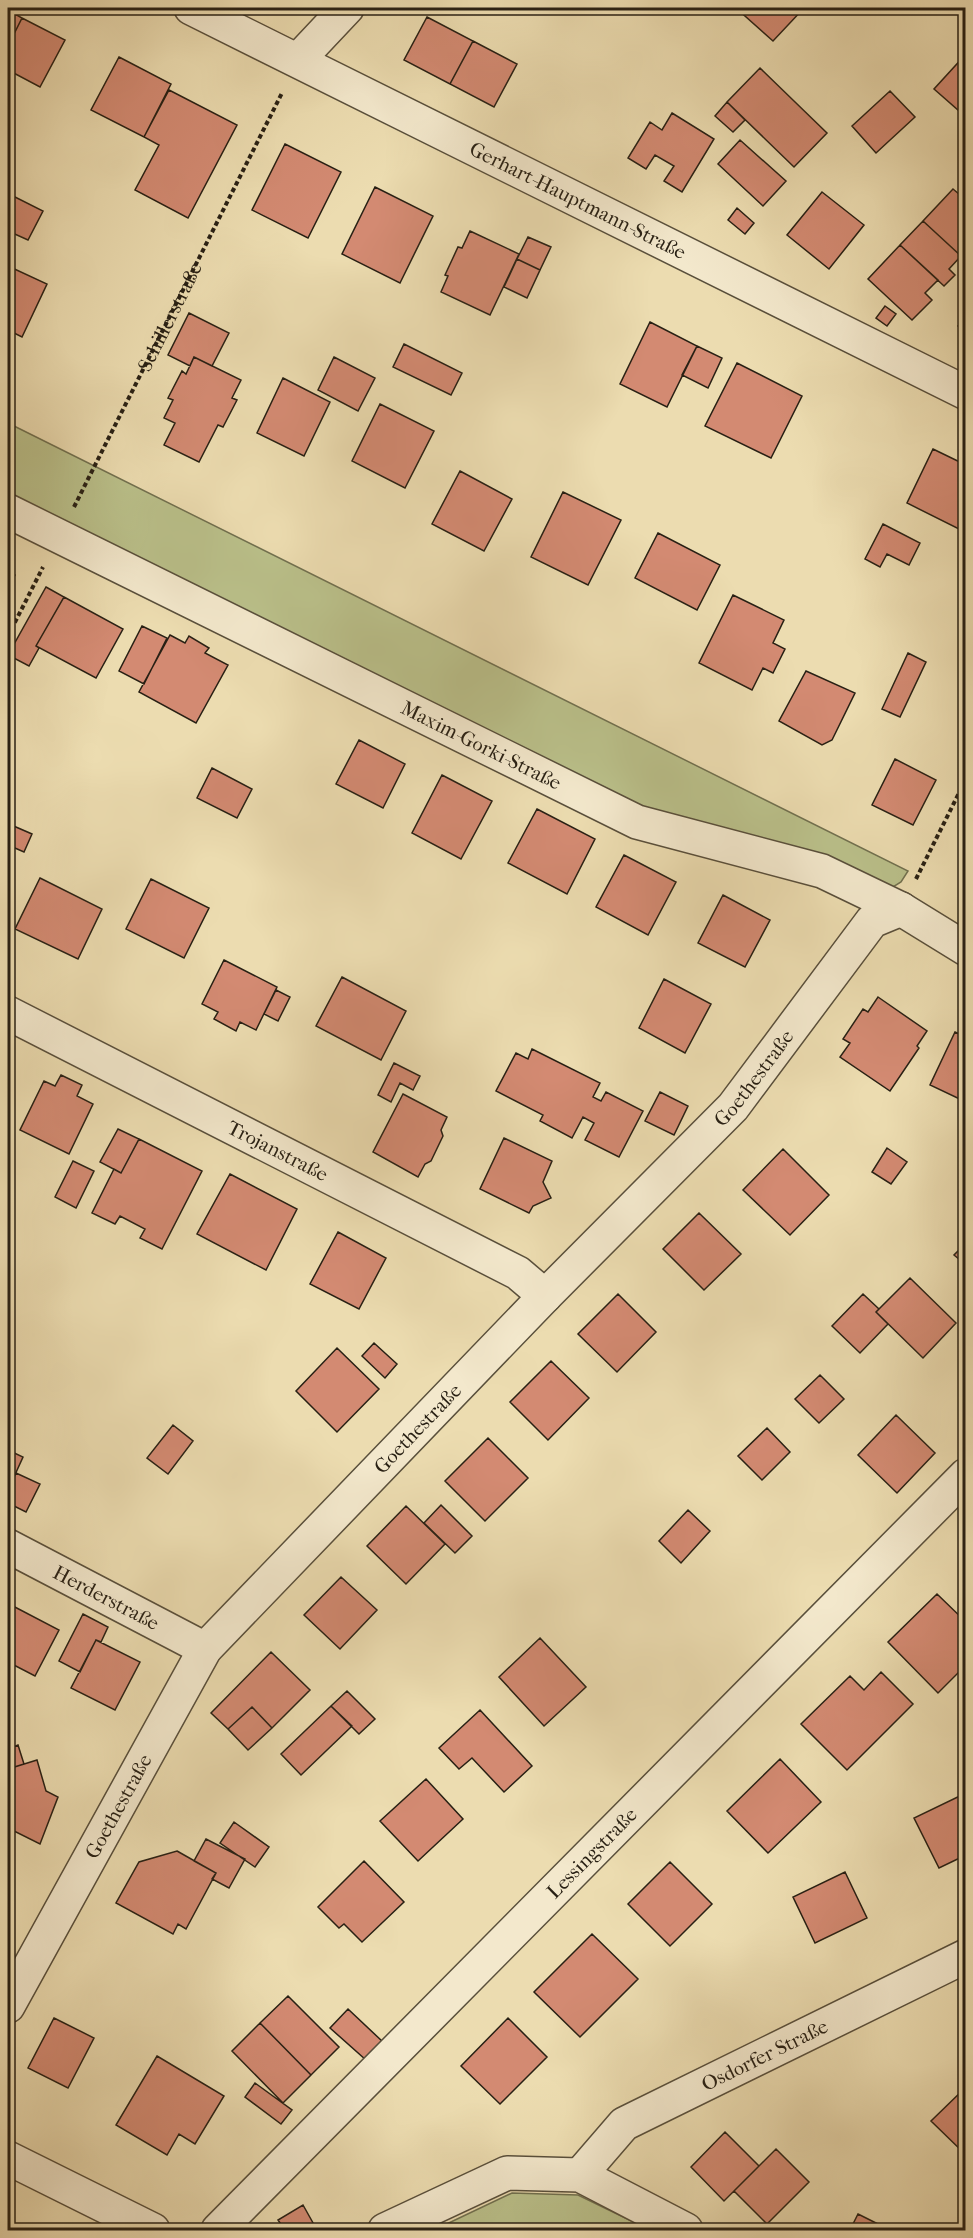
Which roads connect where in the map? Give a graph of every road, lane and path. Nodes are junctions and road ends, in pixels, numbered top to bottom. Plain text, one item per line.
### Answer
1 (191, 8) edge
2 (348, 8) edge
3 (298, 60) junction
4 (966, 393) edge
5 (8, 511) edge
6 (59, 537) junction
7 (8, 636) edge
8 (966, 779) edge
9 (901, 909) junction
10 (966, 950) edge
11 (8, 1012) edge
12 (545, 1296) junction
13 (966, 1474) edge
14 (8, 1546) edge
15 (205, 1649) junction
16 (966, 1956) edge
17 (8, 2006) edge
18 (8, 2158) edge
19 (580, 2175) junction
20 (153, 2230) edge
21 (218, 2230) edge
22 (385, 2230) edge
23 (686, 2230) edge

1 - 3 street, Gerhart-Hauptmann-Straße
2 - 3 street
3 - 4 street, Gerhart-Hauptmann-Straße
3 - 6 path, Schillerstraße
5 - 6 street, Maxim-Gorki-Straße
6 - 7 path, Schillerstraße
6 - 9 street, Maxim-Gorki-Straße
8 - 9 path
9 - 10 street, Maxim-Gorki-Straße
9 - 12 street, Goethestraße
11 - 12 street, Trojanstraße
12 - 15 street, Goethestraße
13 - 21 street, Lessingstraße
14 - 15 street, Herderstraße
15 - 17 street, Goethestraße
16 - 19 street, Osdorfer Straße
18 - 20 street
19 - 22 street
19 - 23 street

